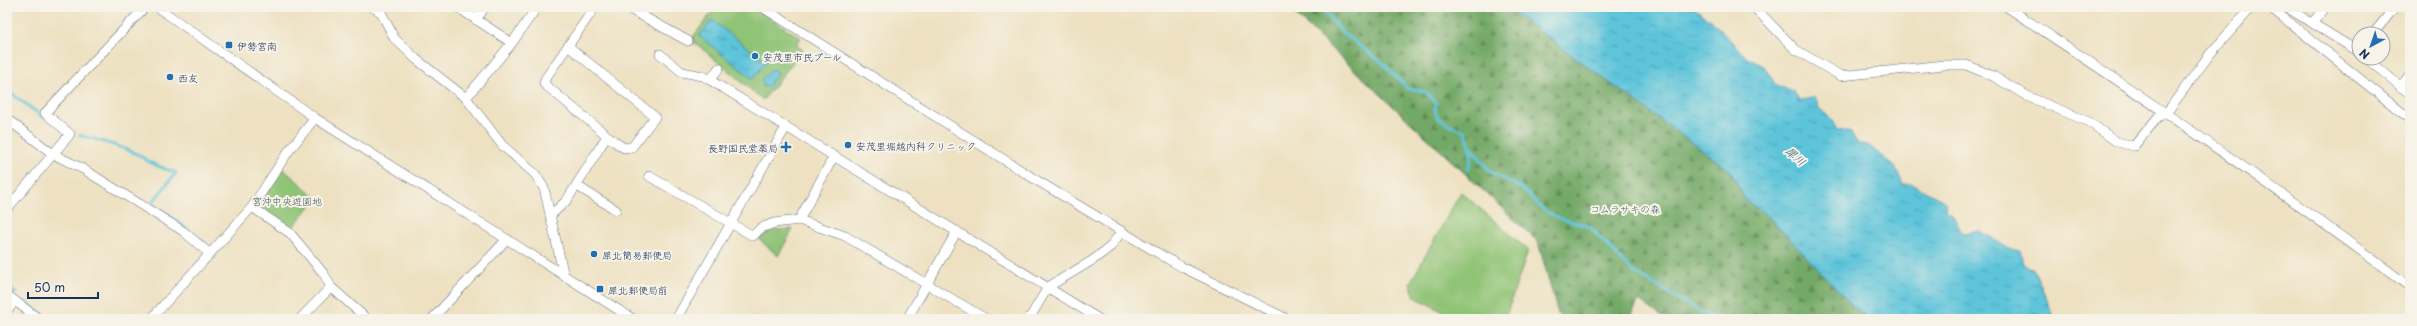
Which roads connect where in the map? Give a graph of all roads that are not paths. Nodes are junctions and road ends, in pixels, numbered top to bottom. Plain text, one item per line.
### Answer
1 (145, 7) edge
2 (157, 7) edge
3 (372, 7) edge
4 (456, 7) edge
5 (485, 7) edge
6 (537, 7) edge
7 (595, 7) edge
8 (626, 7) edge
9 (762, 7) edge
10 (1754, 7) edge
11 (2007, 7) edge
12 (2252, 7) edge
13 (2270, 7) edge
14 (2286, 7) edge
15 (2326, 7) edge
16 (2395, 7) edge
17 (382, 9) edge
18 (476, 20) junction
19 (2313, 22) junction
20 (2380, 26) edge
21 (688, 41) dead end
22 (512, 43) junction
23 (568, 46) junction
24 (2351, 46) edge
25 (660, 54) dead end
26 (2375, 66) edge
27 (720, 68) dead end
28 (2410, 75) edge
29 (710, 80) junction
30 (2400, 87) junction
31 (2410, 94) edge
32 (466, 98) junction
33 (2167, 112) junction
34 (315, 118) junction
35 (7, 119) edge
36 (2410, 119) edge
37 (786, 127) junction
38 (607, 136) junction
39 (53, 154) junction
40 (834, 156) junction
41 (649, 176) dead end
42 (577, 186) junction
43 (252, 207) junction
44 (7, 209) edge
45 (616, 210) dead end
46 (550, 216) junction
47 (799, 220) junction
48 (731, 222) junction
49 (957, 231) junction
50 (1122, 231) junction
51 (508, 239) junction
52 (210, 254) junction
53 (564, 276) junction
54 (928, 284) junction
55 (331, 287) junction
56 (1048, 287) junction
57 (2410, 288) edge
58 (7, 295) edge
59 (15, 301) junction
60 (7, 311) edge
61 (39, 319) edge
62 (150, 319) edge
63 (300, 319) edge
64 (367, 319) edge
65 (432, 319) edge
66 (633, 319) edge
67 (676, 319) edge
68 (907, 319) edge
69 (986, 319) edge
70 (1029, 319) edge
71 (1099, 319) edge
72 (1287, 319) edge

1 - 39 street
2 - 34 street
3 - 17 street
4 - 18 street
5 - 18 street
6 - 22 street
7 - 23 street
8 - 21 street
9 - 50 street
10 - 33 street
11 - 33 street
12 - 33 street
13 - 36 street
14 - 19 street
15 - 19 street
16 - 20 street
17 - 32 street
18 - 22 street
19 - 24 street
22 - 32 street
23 - 38 street
23 - 38 street
25 - 29 street
26 - 30 street
27 - 29 street
28 - 30 street
29 - 37 street
30 - 31 street
32 - 46 street
33 - 57 street
34 - 43 street
34 - 51 street
35 - 39 street
37 - 40 street
37 - 48 street
38 - 42 street
39 - 44 street
39 - 52 street
40 - 47 street
40 - 49 street
41 - 48 street
42 - 45 street
42 - 46 street
43 - 52 street
43 - 55 street
46 - 53 street
47 - 48 street
47 - 54 street
48 - 67 street
49 - 54 street
49 - 56 street
50 - 56 street
50 - 72 street
51 - 53 street
51 - 65 street
52 - 62 street
53 - 66 street
54 - 68 street
54 - 69 street
55 - 63 street
55 - 64 street
56 - 70 street
56 - 71 street
58 - 59 street
59 - 60 street
59 - 61 street

